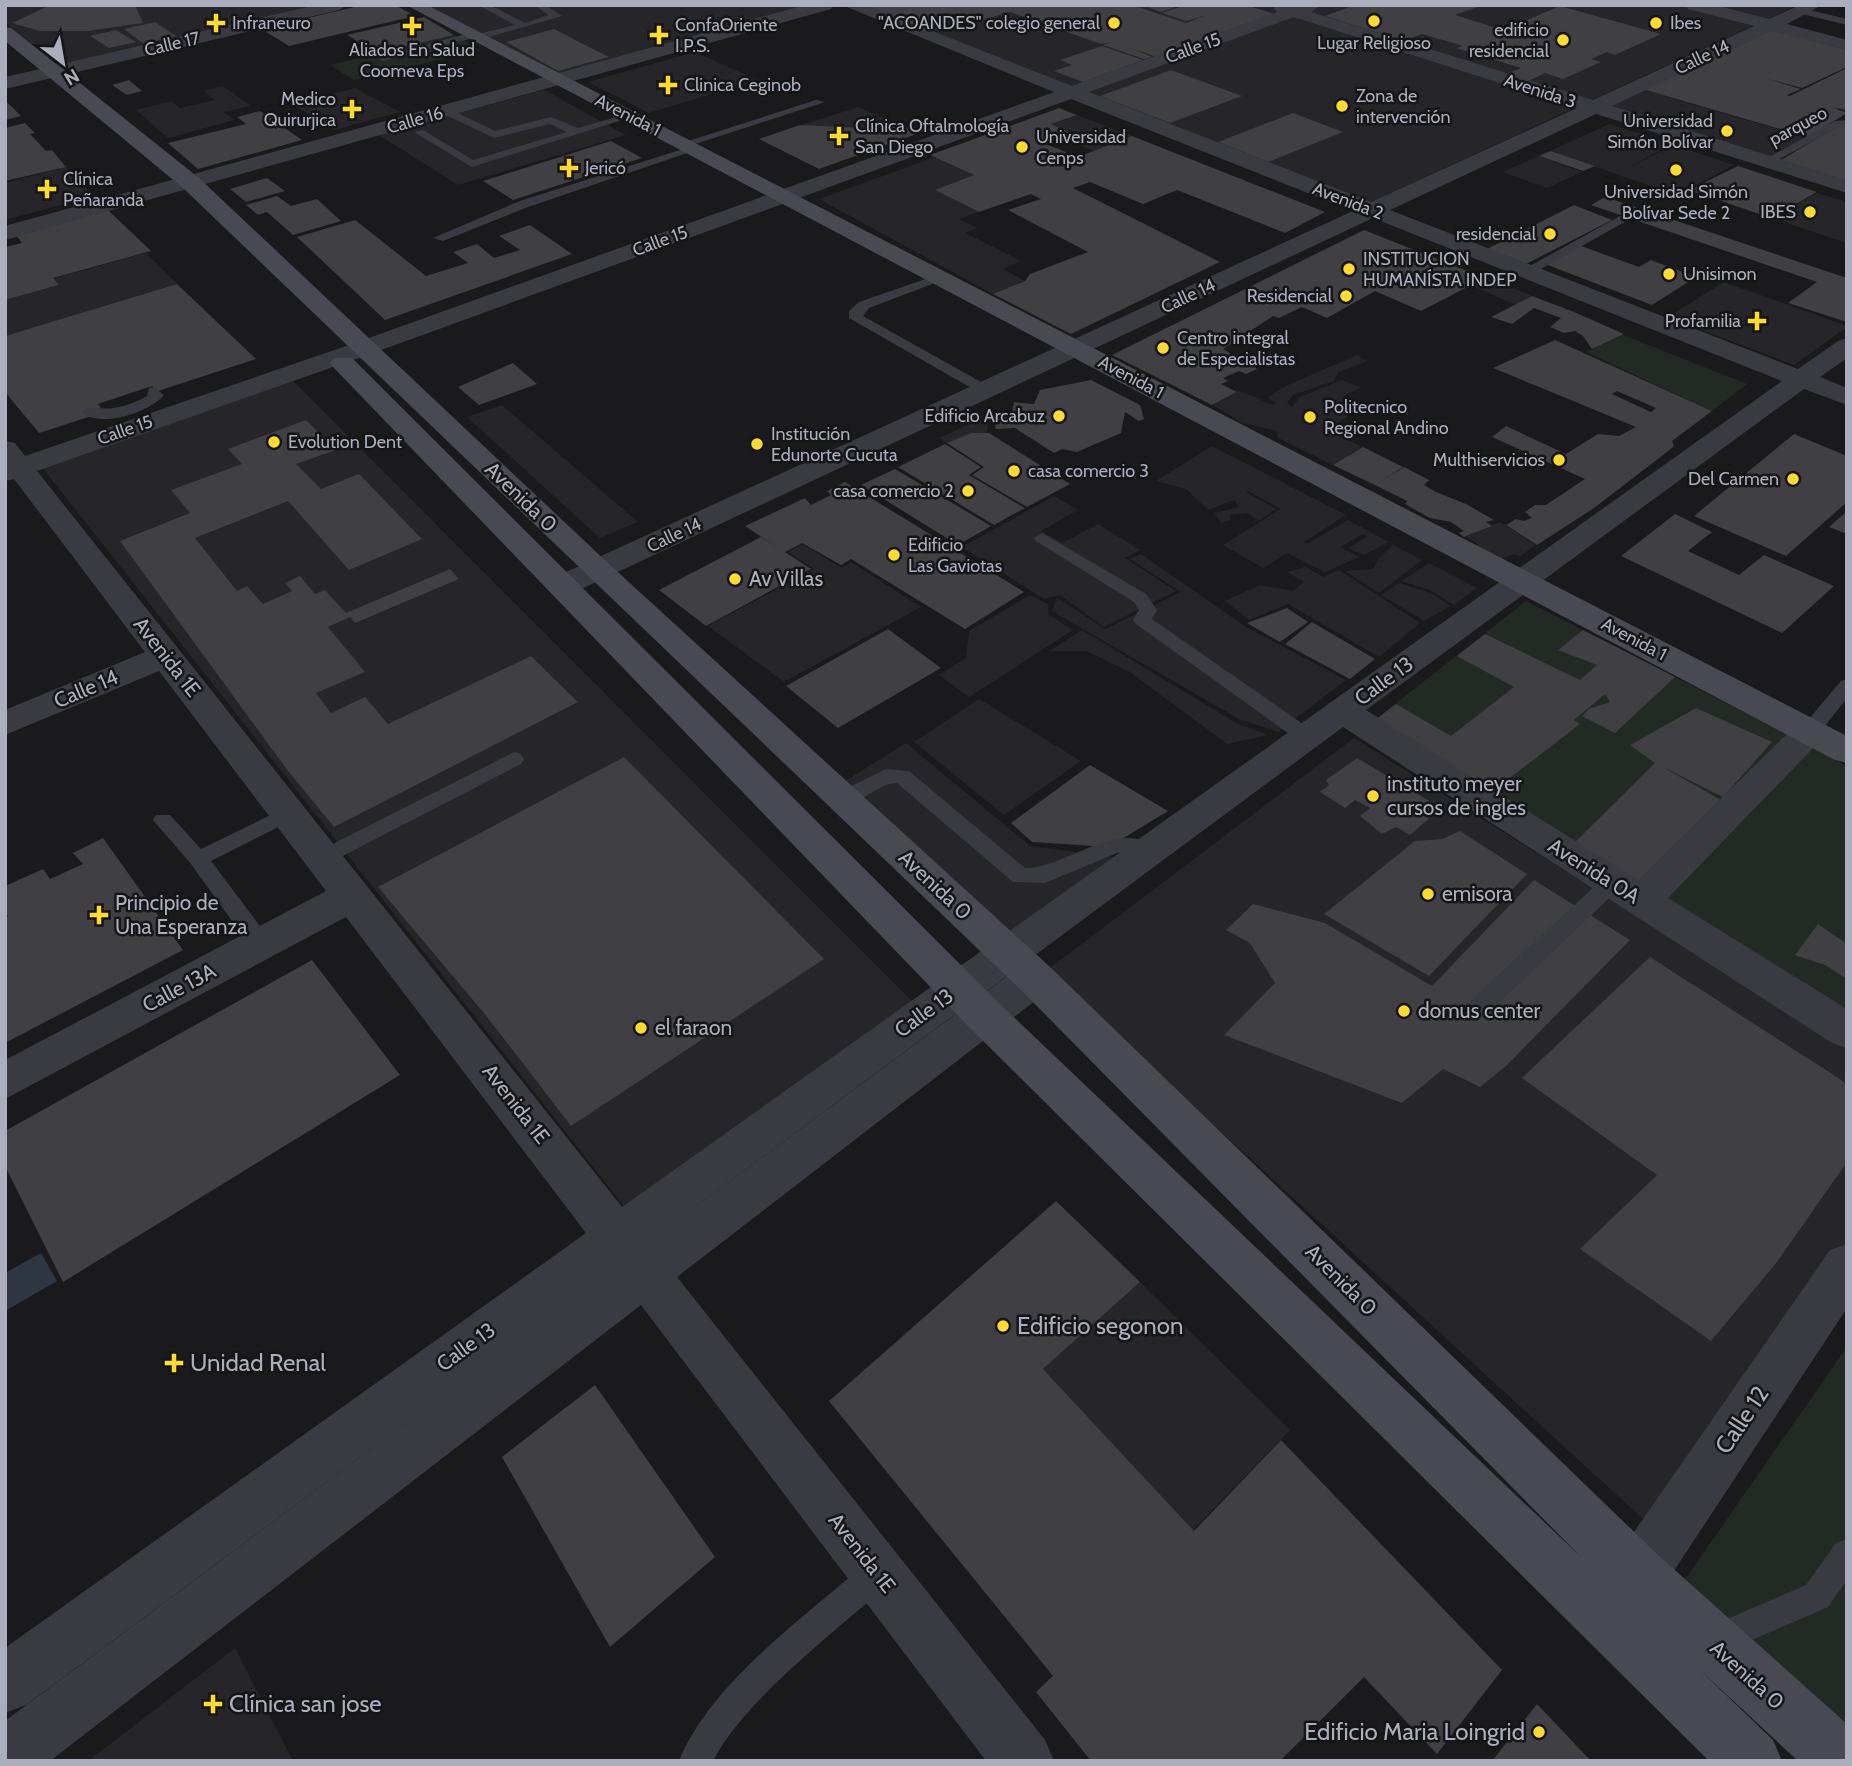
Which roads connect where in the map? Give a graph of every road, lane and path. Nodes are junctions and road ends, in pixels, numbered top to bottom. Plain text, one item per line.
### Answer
1 (339, 5) edge
2 (414, 5) edge
3 (482, 5) edge
4 (538, 5) edge
5 (825, 5) edge
6 (850, 5) edge
7 (1694, 5) edge
8 (1294, 7) edge
9 (1807, 8) edge
10 (1847, 23) edge
11 (1771, 25) junction
12 (524, 26) junction
13 (5, 32) edge
14 (1847, 34) edge
15 (476, 36) junction
16 (1847, 45) edge
17 (383, 58) dead end
18 (53, 72) junction
19 (10, 76) edge
20 (559, 80) junction
21 (1070, 92) junction
22 (43, 96) dead end
23 (820, 102) dead end
24 (1592, 108) junction
25 (446, 111) junction
26 (630, 116) junction
27 (1847, 123) edge
28 (419, 132) dead end
29 (577, 132) junction
30 (494, 135) junction
31 (689, 146) junction
32 (445, 149) junction
33 (1766, 162) junction
34 (139, 173) dead end
35 (191, 183) junction
36 (1847, 187) edge
37 (161, 190) junction
38 (785, 196) junction
39 (181, 209) dead end
40 (1372, 210) junction
41 (1624, 219) dead end
42 (5, 233) edge
43 (439, 238) dead end
44 (1527, 271) junction
45 (942, 278) junction
46 (1847, 346) edge
47 (328, 348) junction
48 (364, 348) junction
49 (1076, 348) junction
50 (1801, 379) junction
51 (985, 390) junction
52 (154, 391) dead end
53 (1847, 397) edge
54 (89, 412) dead end
55 (137, 416) junction
56 (10, 463) edge
57 (1042, 538) dead end
58 (580, 578) junction
59 (1522, 581) junction
60 (166, 656) junction
61 (1847, 685) edge
62 (1342, 711) junction
63 (5, 723) edge
64 (1810, 731) junction
65 (1306, 736) junction
66 (1847, 751) edge
67 (514, 759) dead end
68 (842, 799) junction
69 (289, 813) junction
70 (163, 820) dead end
71 (1145, 853) junction
72 (324, 857) junction
73 (198, 859) junction
74 (1627, 892) junction
75 (353, 895) junction
76 (261, 944) junction
77 (1021, 965) junction
78 (971, 1001) junction
79 (1481, 1004) dead end
80 (1847, 1031) edge
81 (5, 1081) edge
82 (631, 1255) junction
83 (1847, 1266) edge
84 (1847, 1554) edge
85 (878, 1573) junction
86 (1638, 1575) junction
87 (1710, 1642) junction
88 (5, 1684) edge
89 (5, 1758) edge
90 (695, 1761) edge
91 (1024, 1761) edge
92 (1752, 1761) edge
93 (1843, 1761) edge

1 - 18 street, Calle 17
2 - 15 street, Avenida 1
3 - 12 lane
4 - 12 lane
5 - 20 street, Calle 16
6 - 21 street, Avenida 2
7 - 11 street
8 - 21 street, Calle 15
8 - 24 street, Avenida 3
9 - 10 lane
9 - 11 street, Calle 14
10 - 14 lane
11 - 16 street
11 - 24 street, Calle 14
12 - 15 lane
13 - 18 street, Avenida 0
15 - 17 lane
15 - 20 street, Avenida 1
18 - 19 street, Calle 17
18 - 35 street, Avenida 0
19 - 22 street
20 - 25 street, Calle 16
20 - 26 street, Avenida 1
21 - 38 street, Calle 15
21 - 40 street, Avenida 2
23 - 31 lane
24 - 33 street, Avenida 3
24 - 40 street, Calle 14
25 - 30 lane
25 - 35 street, Calle 16
26 - 29 lane
26 - 31 street, Avenida 1
27 - 33 lane, parqueo
28 - 32 lane
29 - 30 lane
29 - 32 lane
30 - 32 lane
31 - 38 street, Avenida 1
31 - 43 lane
33 - 36 street, Avenida 3
34 - 37 street
35 - 37 street, Calle 16
35 - 48 street, Avenida 0
37 - 39 street
37 - 42 street, Calle 16
38 - 45 street, Avenida 1
38 - 48 street, Calle 15
40 - 44 street, Avenida 2
40 - 49 street, Calle 14
41 - 44 lane
44 - 50 street, Avenida 2
45 - 49 street, Avenida 1
45 - 51 lane
46 - 50 street, Calle 13
47 - 48 street, Calle 15
47 - 55 street, Calle 15
47 - 58 street, Avenida 0
48 - 58 street, Avenida 0
49 - 51 street, Calle 14
49 - 59 street, Avenida 1
50 - 53 street, Avenida 2
50 - 59 street, Calle 13
51 - 58 street, Calle 14
52 - 55 lane
54 - 55 lane
55 - 56 street, Calle 15
56 - 60 street, Avenida 1E
57 - 65 lane
58 - 68 street, Avenida 0
58 - 78 street, Avenida 0
59 - 62 street, Calle 13
59 - 64 street, Avenida 1
60 - 63 street, Calle 14
60 - 69 street, Avenida 1E
61 - 64 lane
62 - 65 street, Calle 13
62 - 74 street, Avenida 0A
64 - 66 street, Avenida 1
64 - 74 street
65 - 71 street, Calle 13
67 - 72 lane
68 - 71 lane
68 - 77 street, Avenida 0
69 - 72 street, Avenida 1E
69 - 73 lane
70 - 73 lane
71 - 77 street, Calle 13
72 - 75 street, Avenida 1E
73 - 76 lane
74 - 79 lane
74 - 80 street, Avenida 0A
75 - 76 street, Calle 13A
75 - 82 street, Avenida 1E
76 - 81 street, Calle 13A
77 - 78 street, Calle 13
77 - 86 street, Avenida 0
78 - 82 street, Calle 13
78 - 92 street, Avenida 0
82 - 85 street, Avenida 1E
82 - 88 street, Calle 13
82 - 89 street, Calle 13
83 - 86 street, Calle 12
84 - 87 lane
85 - 90 lane
85 - 91 street, Avenida 1E
86 - 87 street, Avenida 0
87 - 93 street, Avenida 0

